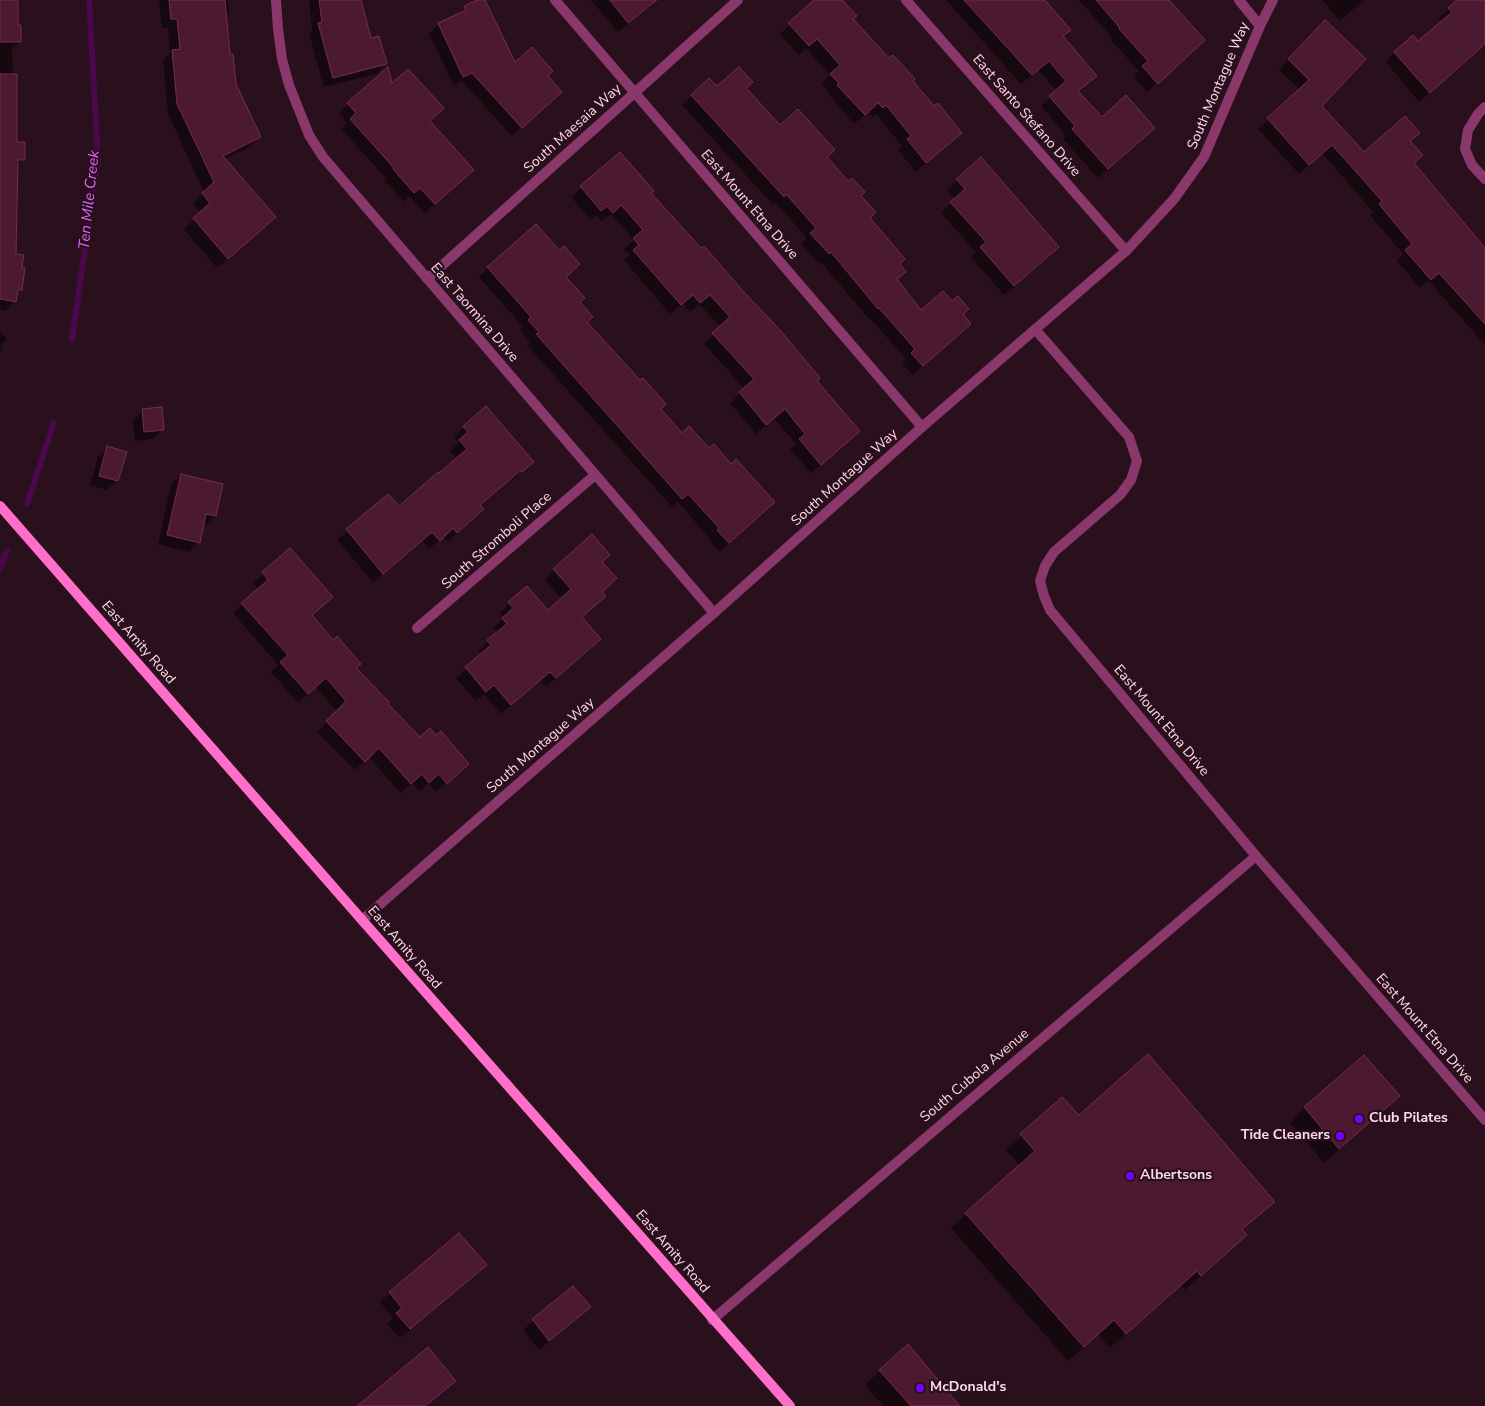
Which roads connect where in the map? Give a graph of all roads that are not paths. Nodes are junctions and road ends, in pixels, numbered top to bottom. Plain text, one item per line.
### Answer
1 (276, 0) edge
2 (555, 0) edge
3 (738, 0) edge
4 (906, 0) edge
5 (1239, 0) edge
6 (1273, 0) edge
7 (1260, 26) junction
8 (635, 93) junction
9 (1485, 108) edge
10 (1485, 179) edge
11 (1126, 250) junction
12 (427, 279) junction
13 (1035, 329) junction
14 (922, 427) junction
15 (595, 475) junction
16 (0, 506) edge
17 (714, 613) junction
18 (417, 628) dead end
19 (1256, 856) junction
20 (362, 920) junction
21 (1485, 1120) edge
22 (712, 1320) junction
23 (790, 1406) edge

1 - 12 street, East Taormina Drive
2 - 8 street, East Mount Etna Drive
3 - 8 street, South Maesaia Way
4 - 11 street, East Santo Stefano Drive
5 - 7 street
6 - 7 street, South Montague Way
7 - 11 street, South Montague Way
8 - 12 street, South Maesaia Way
8 - 14 street, East Mount Etna Drive
9 - 10 street
11 - 13 street, South Montague Way
12 - 15 street, East Taormina Drive
13 - 14 street, South Montague Way
13 - 19 street, East Mount Etna Drive
14 - 17 street, South Montague Way
15 - 17 street, East Taormina Drive
15 - 18 street, South Stromboli Place
16 - 20 main road, East Amity Road
17 - 20 street, South Montague Way
19 - 21 street, East Mount Etna Drive
19 - 22 street, South Cubola Avenue
20 - 22 main road, East Amity Road
22 - 23 main road, East Amity Road

